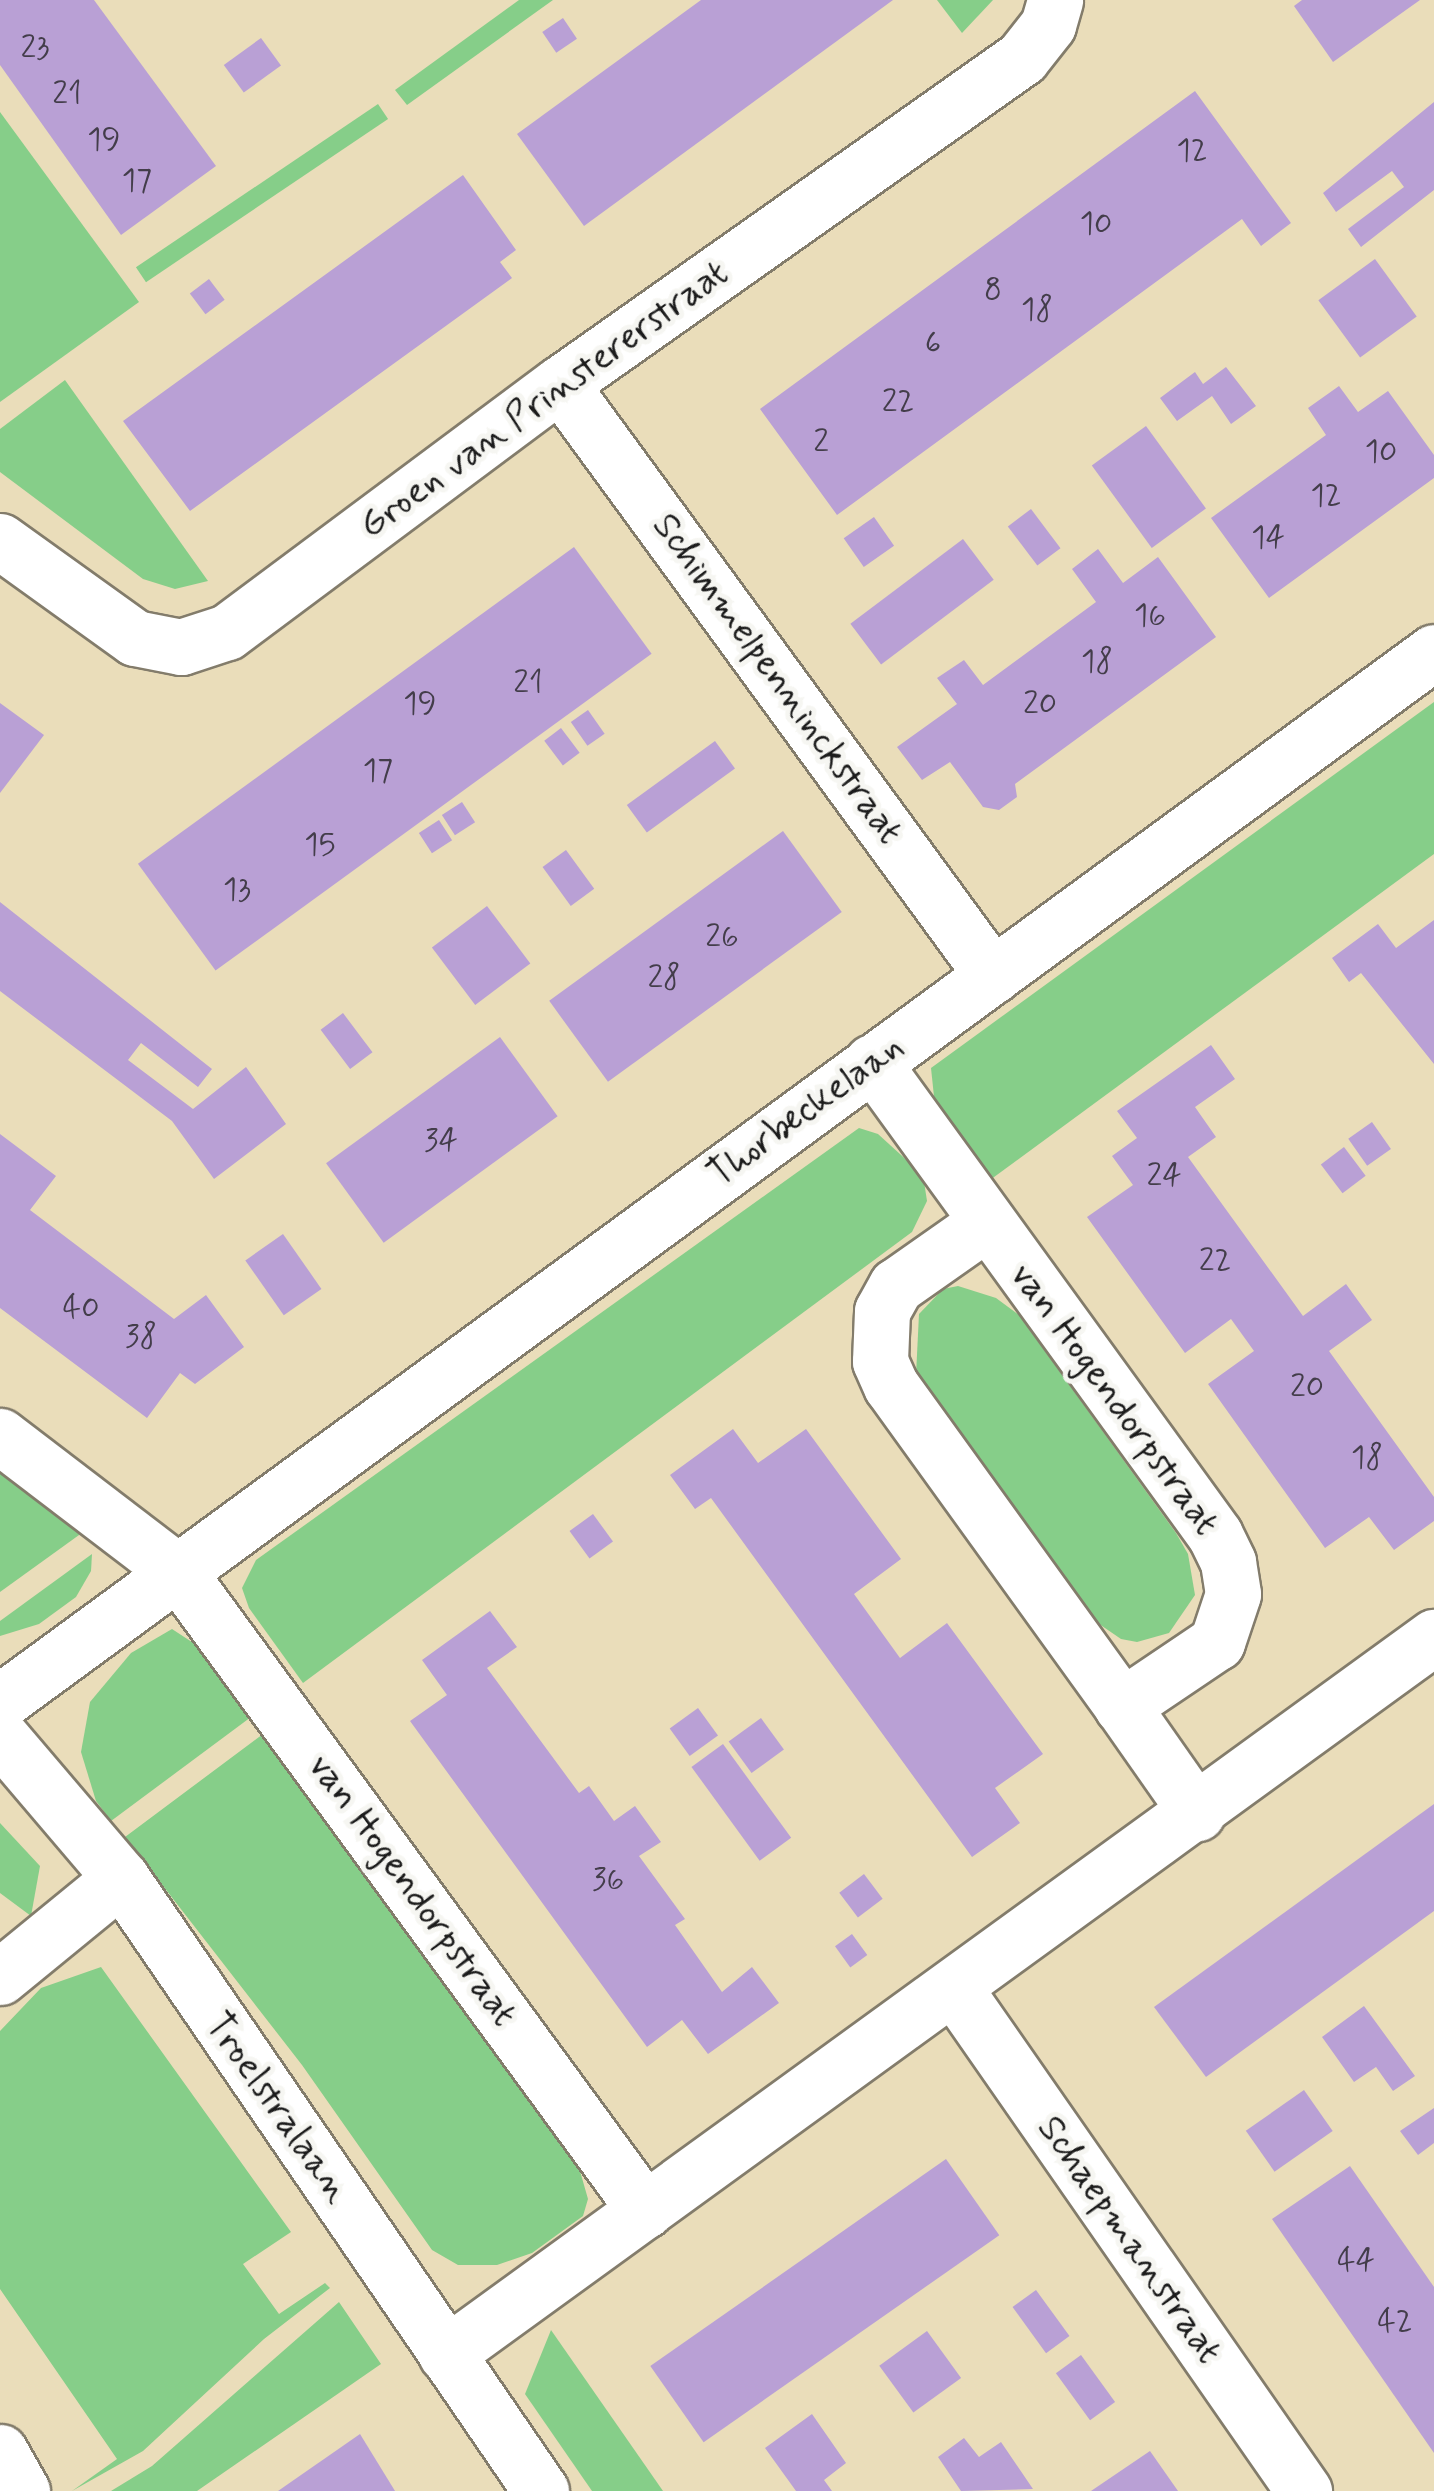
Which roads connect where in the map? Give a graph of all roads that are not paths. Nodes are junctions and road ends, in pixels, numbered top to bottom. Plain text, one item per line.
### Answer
1 (1055, 0) edge
2 (560, 384) junction
3 (0, 541) edge
4 (1434, 652) edge
5 (993, 976) junction
6 (872, 1062) junction
7 (987, 1222) junction
8 (0, 1436) edge
9 (178, 1572) junction
10 (1434, 1636) edge
11 (0, 1702) edge
12 (1122, 1706) junction
13 (0, 1736) edge
14 (1197, 1812) junction
15 (121, 1878) junction
16 (0, 1978) edge
17 (954, 1988) junction
18 (645, 2210) junction
19 (446, 2354) junction
20 (0, 2452) edge
21 (22, 2491) edge
22 (541, 2491) edge
23 (1304, 2491) edge

1 - 2 street, Groen van Prinstererstraat
2 - 3 street, Groen van Prinstererstraat
2 - 5 street, Schimmelpenninckstraat
4 - 5 street, Thorbeckelaan
5 - 6 street, Thorbeckelaan
6 - 7 street, van Hogendorpstraat
6 - 9 street, Thorbeckelaan
7 - 12 street, van Hogendorpstraat
7 - 12 street, van Hogendorpstraat
8 - 9 street
9 - 11 street, Thorbeckelaan
9 - 18 street, van Hogendorpstraat
10 - 14 street
12 - 14 street, van Hogendorpstraat
13 - 15 street, Troelstralaan
14 - 17 street
15 - 16 street
15 - 19 street, Troelstralaan
17 - 18 street
17 - 23 street, Schaepmanstraat
18 - 19 street
19 - 22 street, Troelstralaan
20 - 21 street

